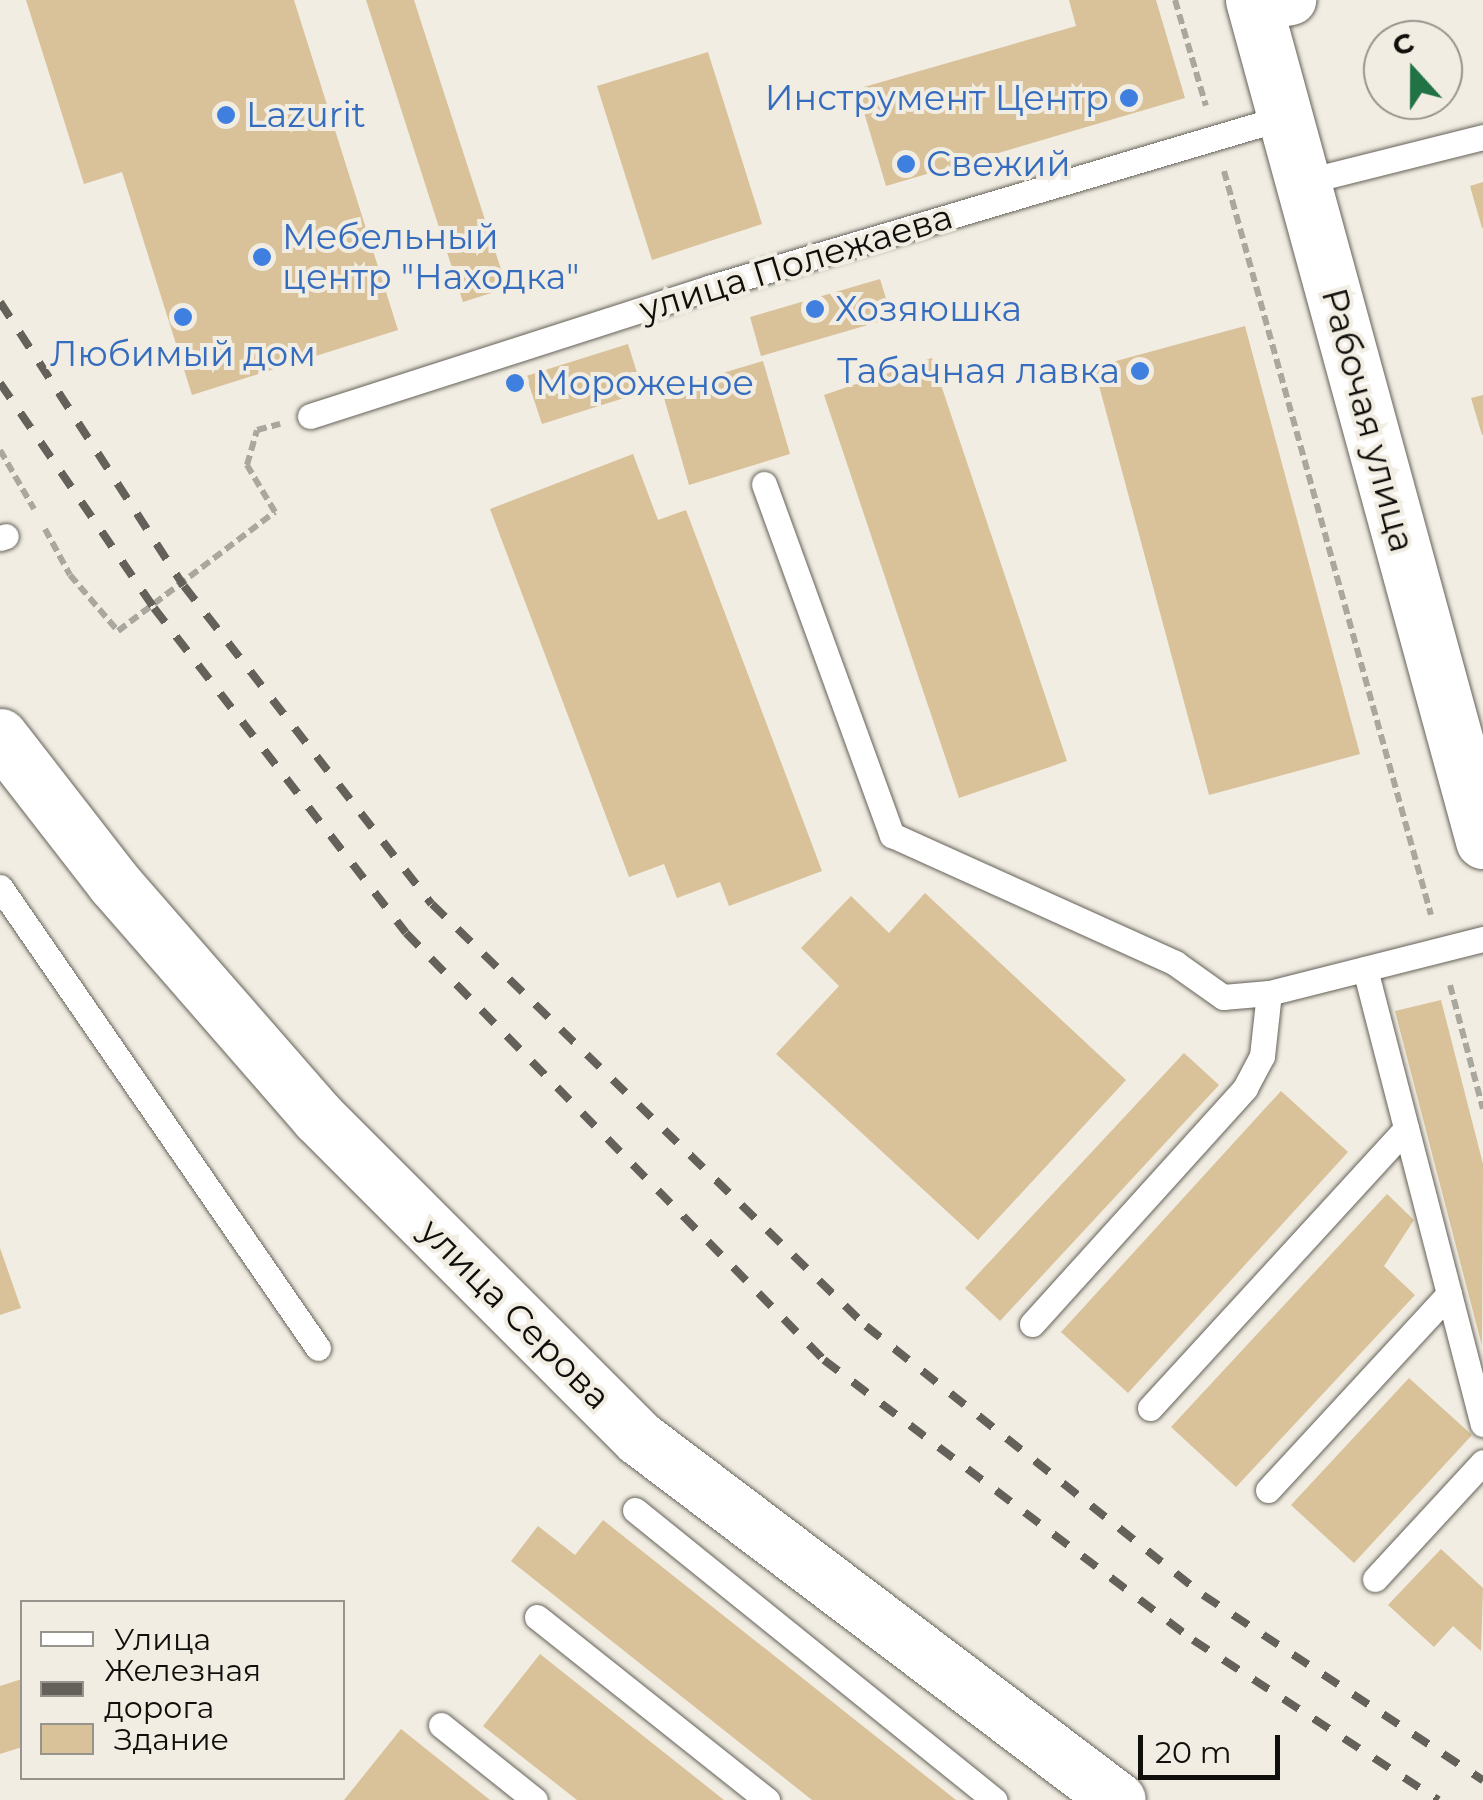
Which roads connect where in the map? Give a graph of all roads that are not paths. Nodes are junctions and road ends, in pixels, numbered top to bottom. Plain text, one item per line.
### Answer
1 (1266, 2) edge
2 (1285, 117) junction
3 (1483, 136) edge
4 (1303, 182) junction
5 (310, 416) road end
6 (764, 484) dead end
7 (2, 743) edge
8 (1479, 812) edge
9 (0, 886) edge
10 (1483, 940) edge
11 (1364, 969) junction
12 (1269, 993) junction
13 (1406, 1128) junction
14 (1449, 1294) junction
15 (1032, 1324) dead end
16 (318, 1348) dead end
17 (1150, 1408) dead end
18 (1483, 1424) edge
19 (1483, 1462) edge
20 (1268, 1490) dead end
21 (635, 1510) dead end
22 (1374, 1578) dead end
23 (538, 1617) dead end
24 (441, 1725) dead end
25 (535, 1800) edge
26 (767, 1800) edge
27 (995, 1800) edge
28 (1118, 1800) edge

1 - 2 street, Рабочая улица
2 - 4 street, Рабочая улица
2 - 5 lane, улица Полежаева
3 - 4 lane
4 - 8 street, Рабочая улица
6 - 12 lane
7 - 28 street, улица Серова
9 - 16 lane
10 - 11 lane
11 - 12 lane
11 - 13 lane
12 - 15 lane
13 - 14 lane
13 - 17 lane
14 - 18 lane
14 - 20 lane
19 - 22 lane
21 - 27 lane
23 - 26 lane
24 - 25 lane

